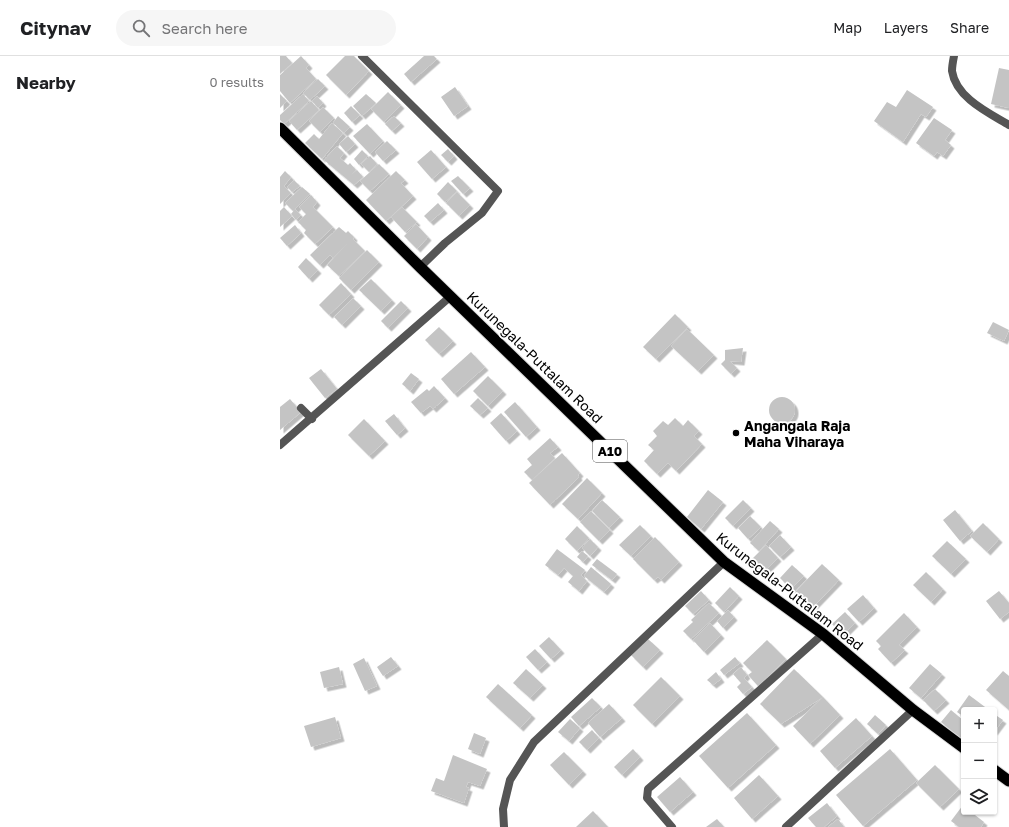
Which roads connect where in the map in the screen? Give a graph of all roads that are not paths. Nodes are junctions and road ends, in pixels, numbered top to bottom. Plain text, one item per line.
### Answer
1 (362, 56) edge
2 (954, 56) edge
3 (1009, 125) edge
4 (280, 128) edge
5 (420, 267) junction
6 (451, 296) junction
7 (301, 408) dead end
8 (312, 419) junction
9 (280, 445) edge
10 (724, 562) junction
11 (823, 634) junction
12 (913, 710) junction
13 (961, 746) edge
14 (997, 772) edge
15 (1009, 781) edge
16 (504, 827) edge
17 (672, 827) edge
18 (786, 827) edge

1 - 5 street
2 - 3 street
4 - 5 highway, Kurunegala-Puttalam Road / A10
5 - 6 highway, Kurunegala-Puttalam Road / A10
6 - 8 street
6 - 10 highway, Kurunegala-Puttalam Road / A10
7 - 8 street
8 - 9 street
10 - 11 highway, Kurunegala-Puttalam Road / A10
10 - 16 street
11 - 12 highway, Kurunegala-Puttalam Road / A10
11 - 17 street
12 - 13 highway, Kurunegala-Puttalam Road / A10
12 - 18 street
14 - 15 highway

